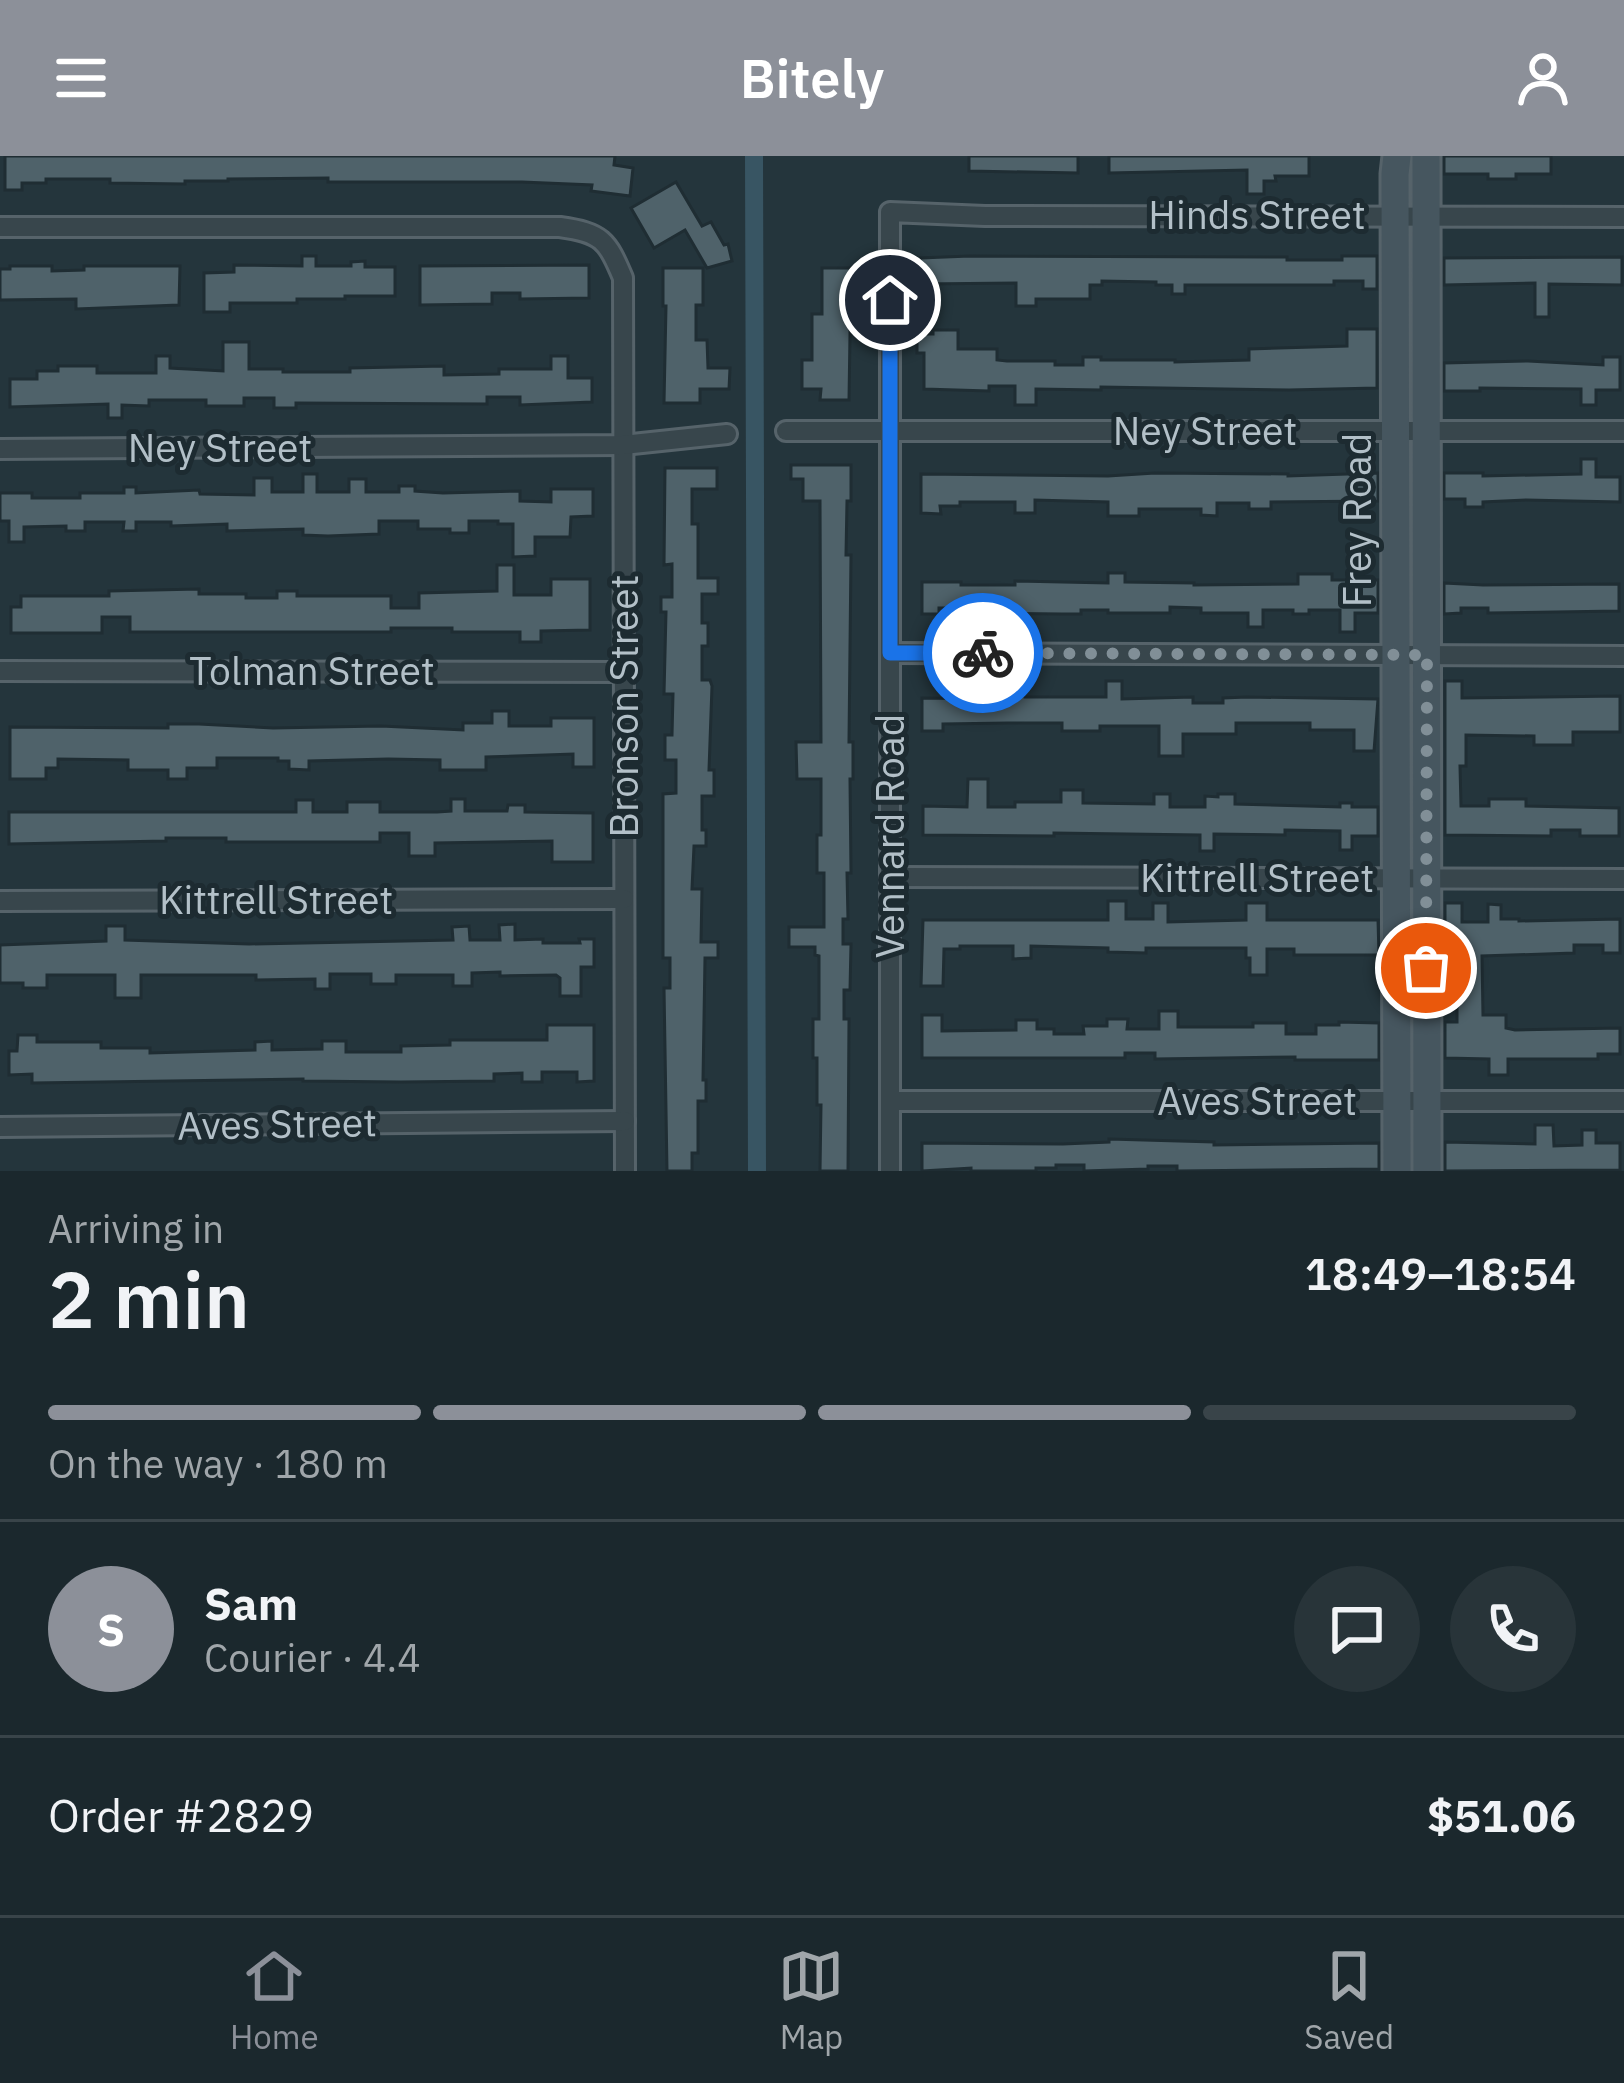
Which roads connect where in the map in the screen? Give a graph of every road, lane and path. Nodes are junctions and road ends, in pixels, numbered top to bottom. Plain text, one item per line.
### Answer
1 (1397, 156) edge
2 (1426, 156) edge
3 (890, 212) joint
4 (1395, 215) junction
5 (1427, 215) junction
6 (1624, 217) edge
7 (0, 227) edge
8 (786, 431) dead end
9 (890, 431) junction
10 (1395, 431) junction
11 (1427, 431) junction
12 (1624, 431) edge
13 (727, 434) dead end
14 (623, 446) junction
15 (0, 449) edge
16 (890, 653) junction
17 (1396, 655) junction
18 (1427, 655) junction
19 (1624, 656) edge
20 (0, 671) edge
21 (624, 672) junction
22 (890, 877) junction
23 (1396, 878) junction
24 (1427, 879) junction
25 (1624, 880) edge
26 (624, 899) junction
27 (0, 901) edge
28 (890, 1101) junction
29 (1397, 1101) junction
30 (1426, 1101) junction
31 (1624, 1101) edge
32 (625, 1121) junction
33 (0, 1127) edge
34 (625, 1171) edge
35 (890, 1171) edge
36 (1397, 1171) edge
37 (1426, 1171) edge

1 - 4 street, Frey Road
2 - 5 street, Frey Road
3 - 4 street, Hinds Street
3 - 9 street, Vennard Road
4 - 5 street, Hinds Street
4 - 10 street, Frey Road
5 - 6 street, Hinds Street
5 - 11 street, Frey Road
7 - 14 street, Bronson Street
8 - 9 street, Ney Street
9 - 10 street, Ney Street
9 - 16 street, Vennard Road
10 - 11 street, Ney Street
10 - 17 street, Frey Road
11 - 12 street, Ney Street
11 - 18 street, Frey Road
13 - 14 street, Ney Street
14 - 15 street, Ney Street
14 - 21 street, Bronson Street
16 - 17 street
16 - 22 street, Vennard Road
17 - 18 street
17 - 23 street, Frey Road
18 - 19 street
18 - 24 street, Frey Road
20 - 21 street, Tolman Street
21 - 26 street, Bronson Street
22 - 23 street, Kittrell Street
22 - 28 street, Vennard Road
23 - 24 street, Kittrell Street
23 - 29 street, Frey Road
24 - 25 street, Kittrell Street
24 - 30 street, Frey Road
26 - 27 street, Kittrell Street
26 - 32 street, Bronson Street
28 - 29 street, Aves Street
28 - 35 street, Vennard Road
29 - 30 street, Aves Street
29 - 36 street, Frey Road
30 - 31 street, Aves Street
30 - 37 street, Frey Road
32 - 33 street, Aves Street
32 - 34 street, Bronson Street

